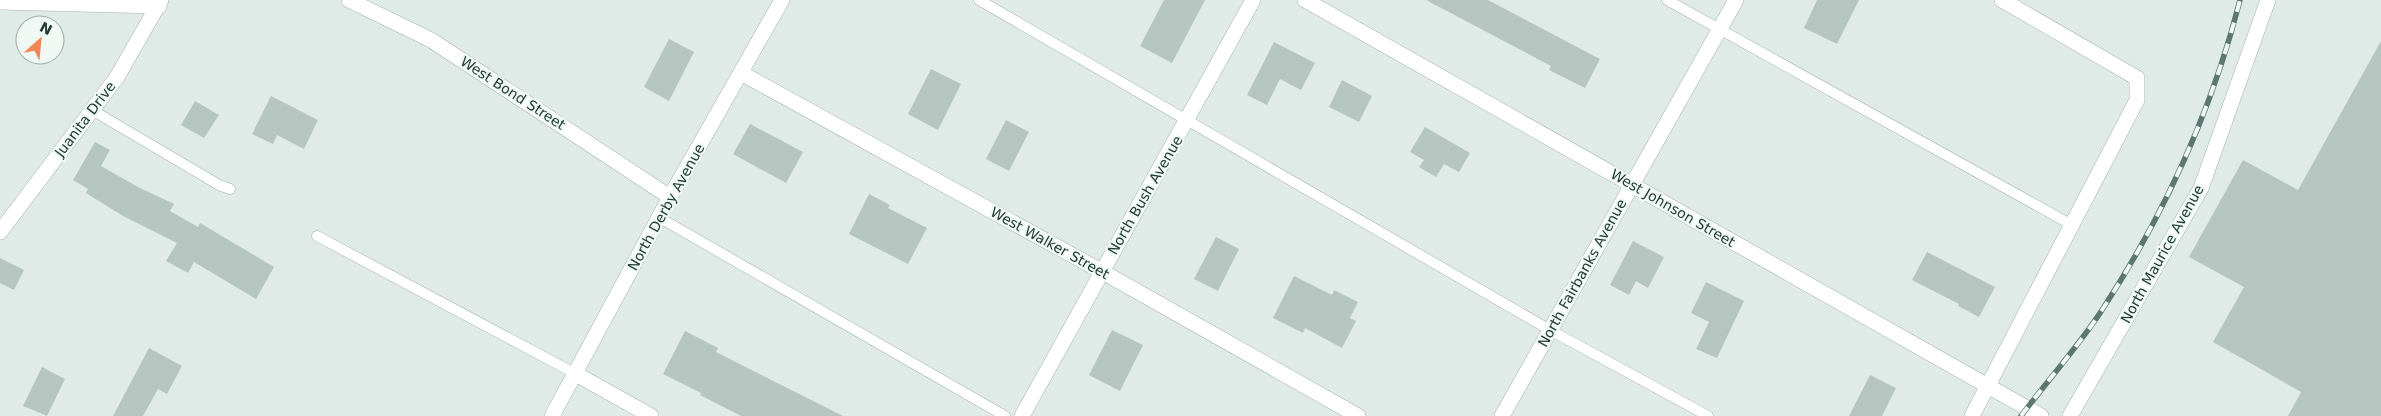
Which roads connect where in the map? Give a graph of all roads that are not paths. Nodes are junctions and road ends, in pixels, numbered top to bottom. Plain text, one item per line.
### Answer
1 (349, 0) edge
2 (782, 0) edge
3 (978, 0) edge
4 (1253, 0) edge
5 (1305, 0) edge
6 (1667, 0) edge
7 (1736, 0) edge
8 (2002, 0) edge
9 (2268, 0) edge
10 (0, 2) edge
11 (160, 3) edge
12 (1720, 29) junction
13 (741, 73) junction
14 (92, 110) junction
15 (1187, 122) junction
16 (1632, 185) junction
17 (230, 189) dead end
18 (670, 197) junction
19 (660, 218) junction
20 (2072, 225) junction
21 (0, 232) edge
22 (317, 236) dead end
23 (1101, 271) junction
24 (1550, 330) junction
25 (576, 374) junction
26 (1988, 387) junction
27 (552, 416) edge
28 (651, 416) edge
29 (1005, 416) edge
30 (1022, 416) edge
31 (1358, 416) edge
32 (1502, 416) edge
33 (1708, 416) edge
34 (1972, 416) edge
35 (2041, 416) edge
36 (2070, 416) edge

1 - 18 street, West Bond Street
2 - 13 street, North Derby Avenue
3 - 15 lane
4 - 15 street, North Bush Avenue
5 - 16 street, West Johnson Street
6 - 12 lane
7 - 12 street, North Fairbanks Avenue
8 - 20 street
9 - 36 street, North Maurice Avenue
10 - 11 street
11 - 14 street, Juanita Drive
12 - 16 street, North Fairbanks Avenue
12 - 20 lane
13 - 18 street, North Derby Avenue
13 - 23 street, West Walker Street
14 - 17 lane
14 - 21 street, Juanita Drive
15 - 23 street, North Bush Avenue
15 - 24 lane
16 - 24 street, North Fairbanks Avenue
16 - 26 street, West Johnson Street
18 - 19 street, North Derby Avenue
19 - 25 street, North Derby Avenue
19 - 29 lane
20 - 26 street
22 - 25 lane
23 - 30 street, North Bush Avenue
23 - 31 street, West Walker Street
24 - 32 street, North Fairbanks Avenue
24 - 33 lane
25 - 27 street, North Derby Avenue
25 - 28 street
26 - 34 street
26 - 35 street, West Johnson Street

